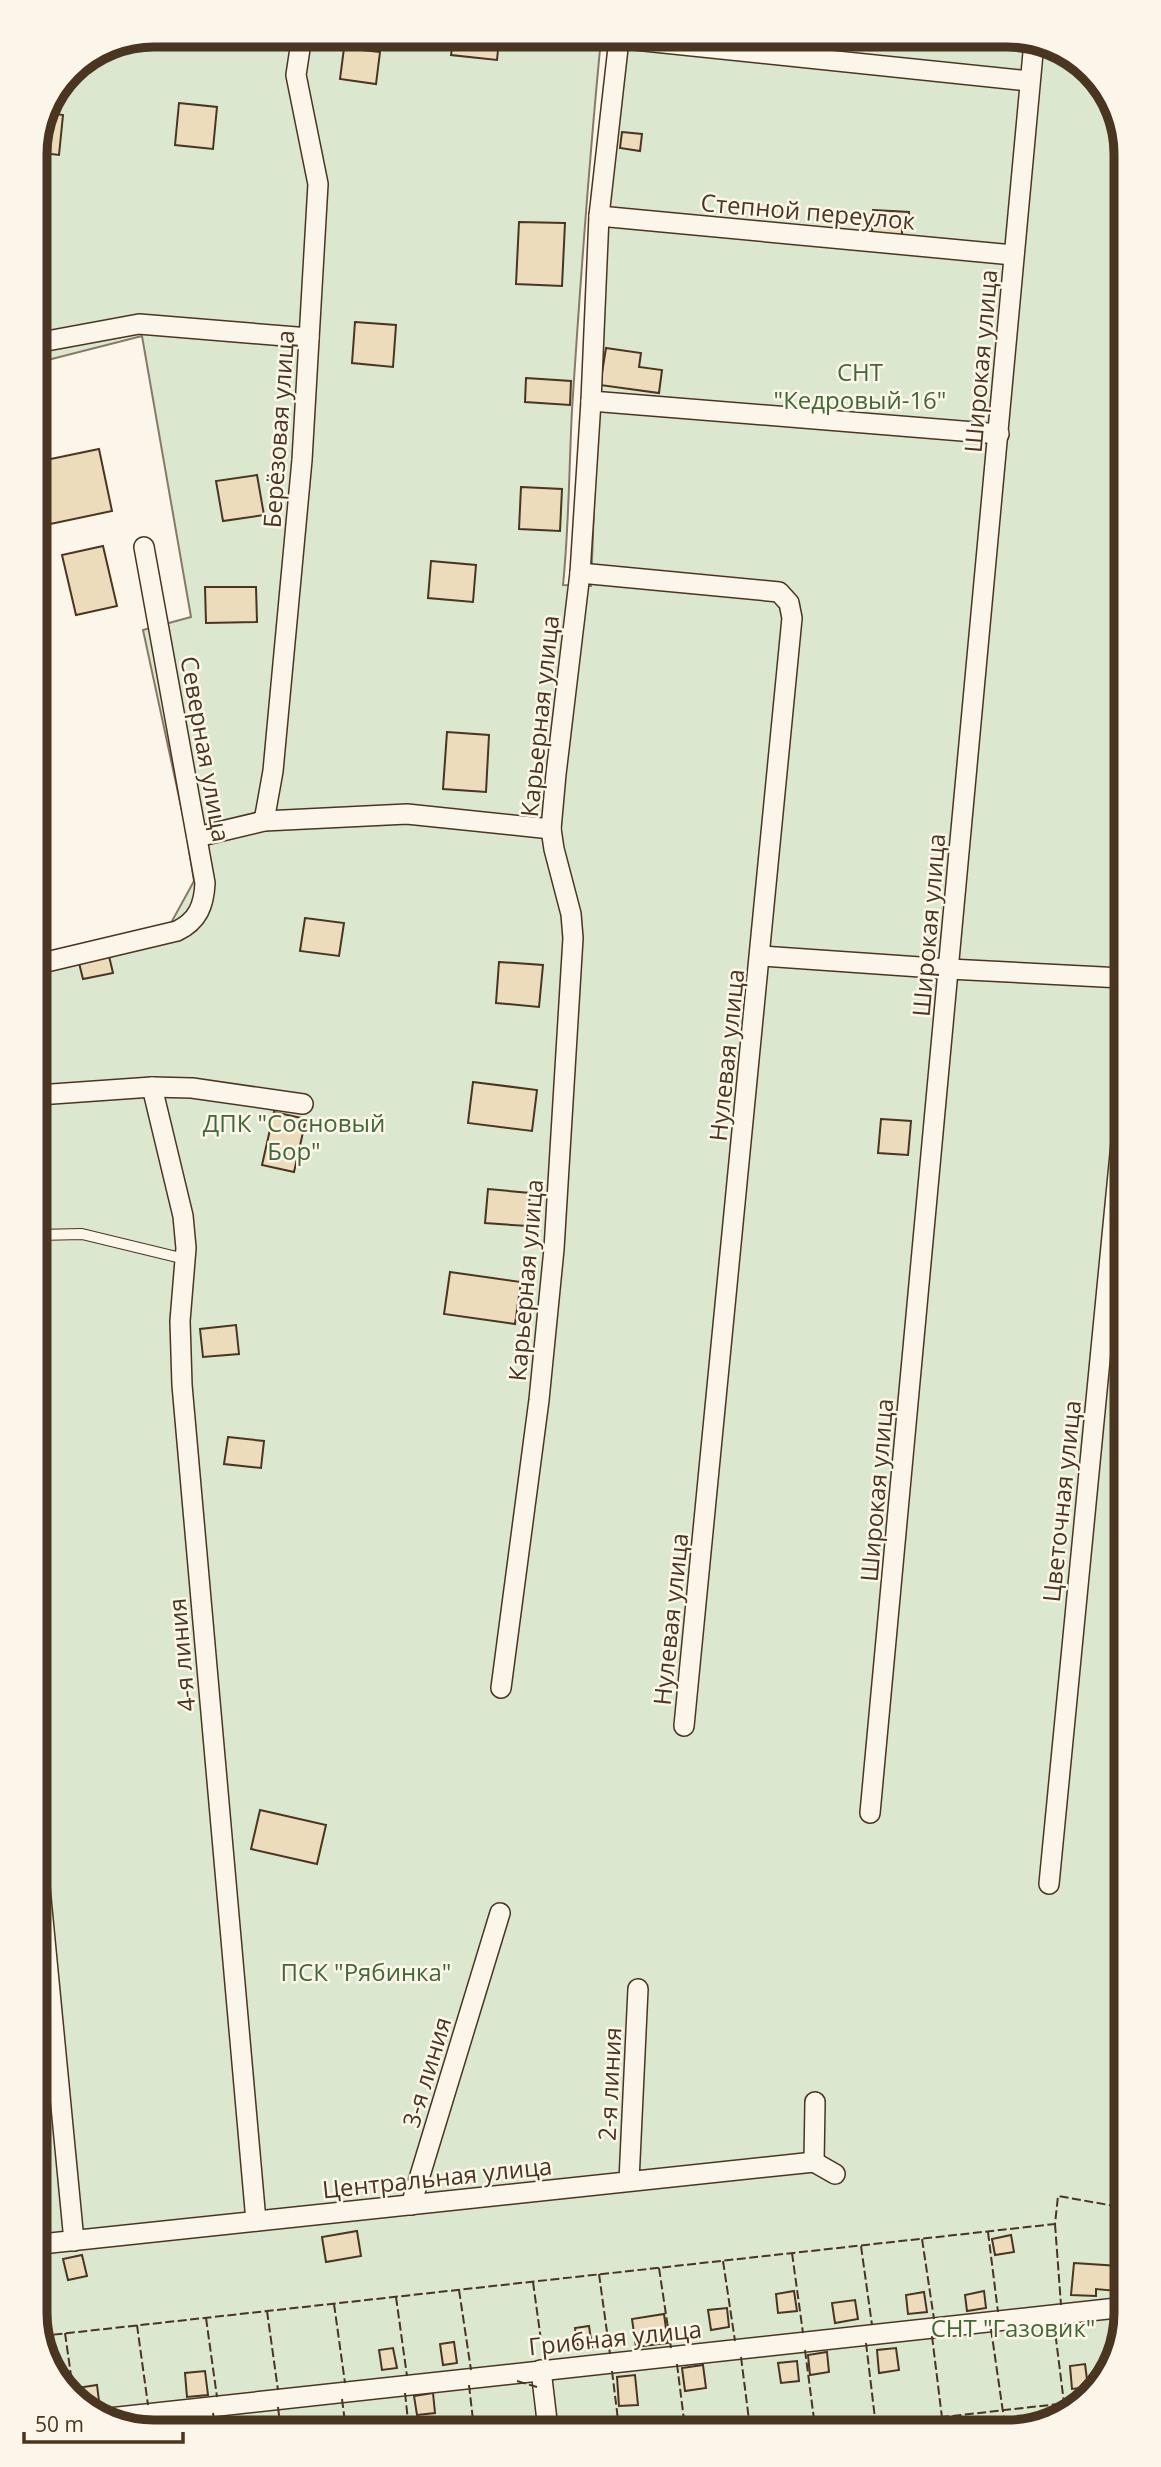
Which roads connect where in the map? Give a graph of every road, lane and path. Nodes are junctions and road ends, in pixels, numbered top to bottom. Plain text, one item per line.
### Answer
1 (300, 47) edge
2 (621, 47) edge
3 (700, 47) edge
4 (1033, 51) edge
5 (1030, 81) junction
6 (599, 216) junction
7 (1013, 255) junction
8 (309, 338) junction
9 (47, 341) edge
10 (592, 401) junction
11 (999, 434) junction
12 (144, 547) dead end
13 (580, 573) junction
14 (264, 821) junction
15 (551, 829) junction
16 (197, 837) junction
17 (761, 956) junction
18 (47, 962) edge
19 (949, 969) junction
20 (1114, 978) edge
21 (152, 1087) junction
22 (47, 1094) edge
23 (303, 1104) dead end
24 (1114, 1206) edge
25 (47, 1235) edge
26 (185, 1259) junction
27 (501, 1688) dead end
28 (684, 1726) dead end
29 (870, 1813) dead end
30 (1049, 1884) dead end
31 (500, 1913) dead end
32 (47, 1961) edge
33 (638, 1989) dead end
34 (815, 2102) dead end
35 (814, 2162) junction
36 (835, 2174) dead end
37 (629, 2181) junction
38 (411, 2205) junction
39 (256, 2221) junction
40 (74, 2241) junction
41 (47, 2243) edge
42 (1114, 2308) edge
43 (541, 2370) junction
44 (127, 2416) edge
45 (547, 2420) edge

1 - 8 street, Берёзовая улица
2 - 6 street, Карьерная улица
3 - 5 street
4 - 5 street, Широкая улица
5 - 7 street, Широкая улица
6 - 7 street, Степной переулок
6 - 10 street, Карьерная улица
7 - 11 street, Широкая улица
8 - 9 street
8 - 14 street, Берёзовая улица
10 - 11 street
10 - 13 street, Карьерная улица
11 - 19 street, Широкая улица
12 - 16 street, Северная улица
13 - 15 street, Карьерная улица
13 - 17 street, Нулевая улица
14 - 15 street
14 - 16 street
15 - 27 street, Карьерная улица
16 - 18 street, Северная улица
17 - 19 street
17 - 28 street, Нулевая улица
19 - 20 street
19 - 29 street, Широкая улица
21 - 22 street
21 - 23 street
21 - 26 street, 4-я линия
24 - 30 street, Цветочная улица
25 - 26 lane
26 - 39 street, 4-я линия
31 - 38 street, 3-я линия
32 - 40 street
33 - 37 street, 2-я линия
34 - 35 street
35 - 36 street
35 - 37 street, Центральная улица
37 - 38 street, Центральная улица
38 - 39 street, Центральная улица
39 - 40 street, Центральная улица
40 - 41 street, Центральная улица
42 - 43 street, Грибная улица
43 - 44 street, Грибная улица
43 - 45 street

